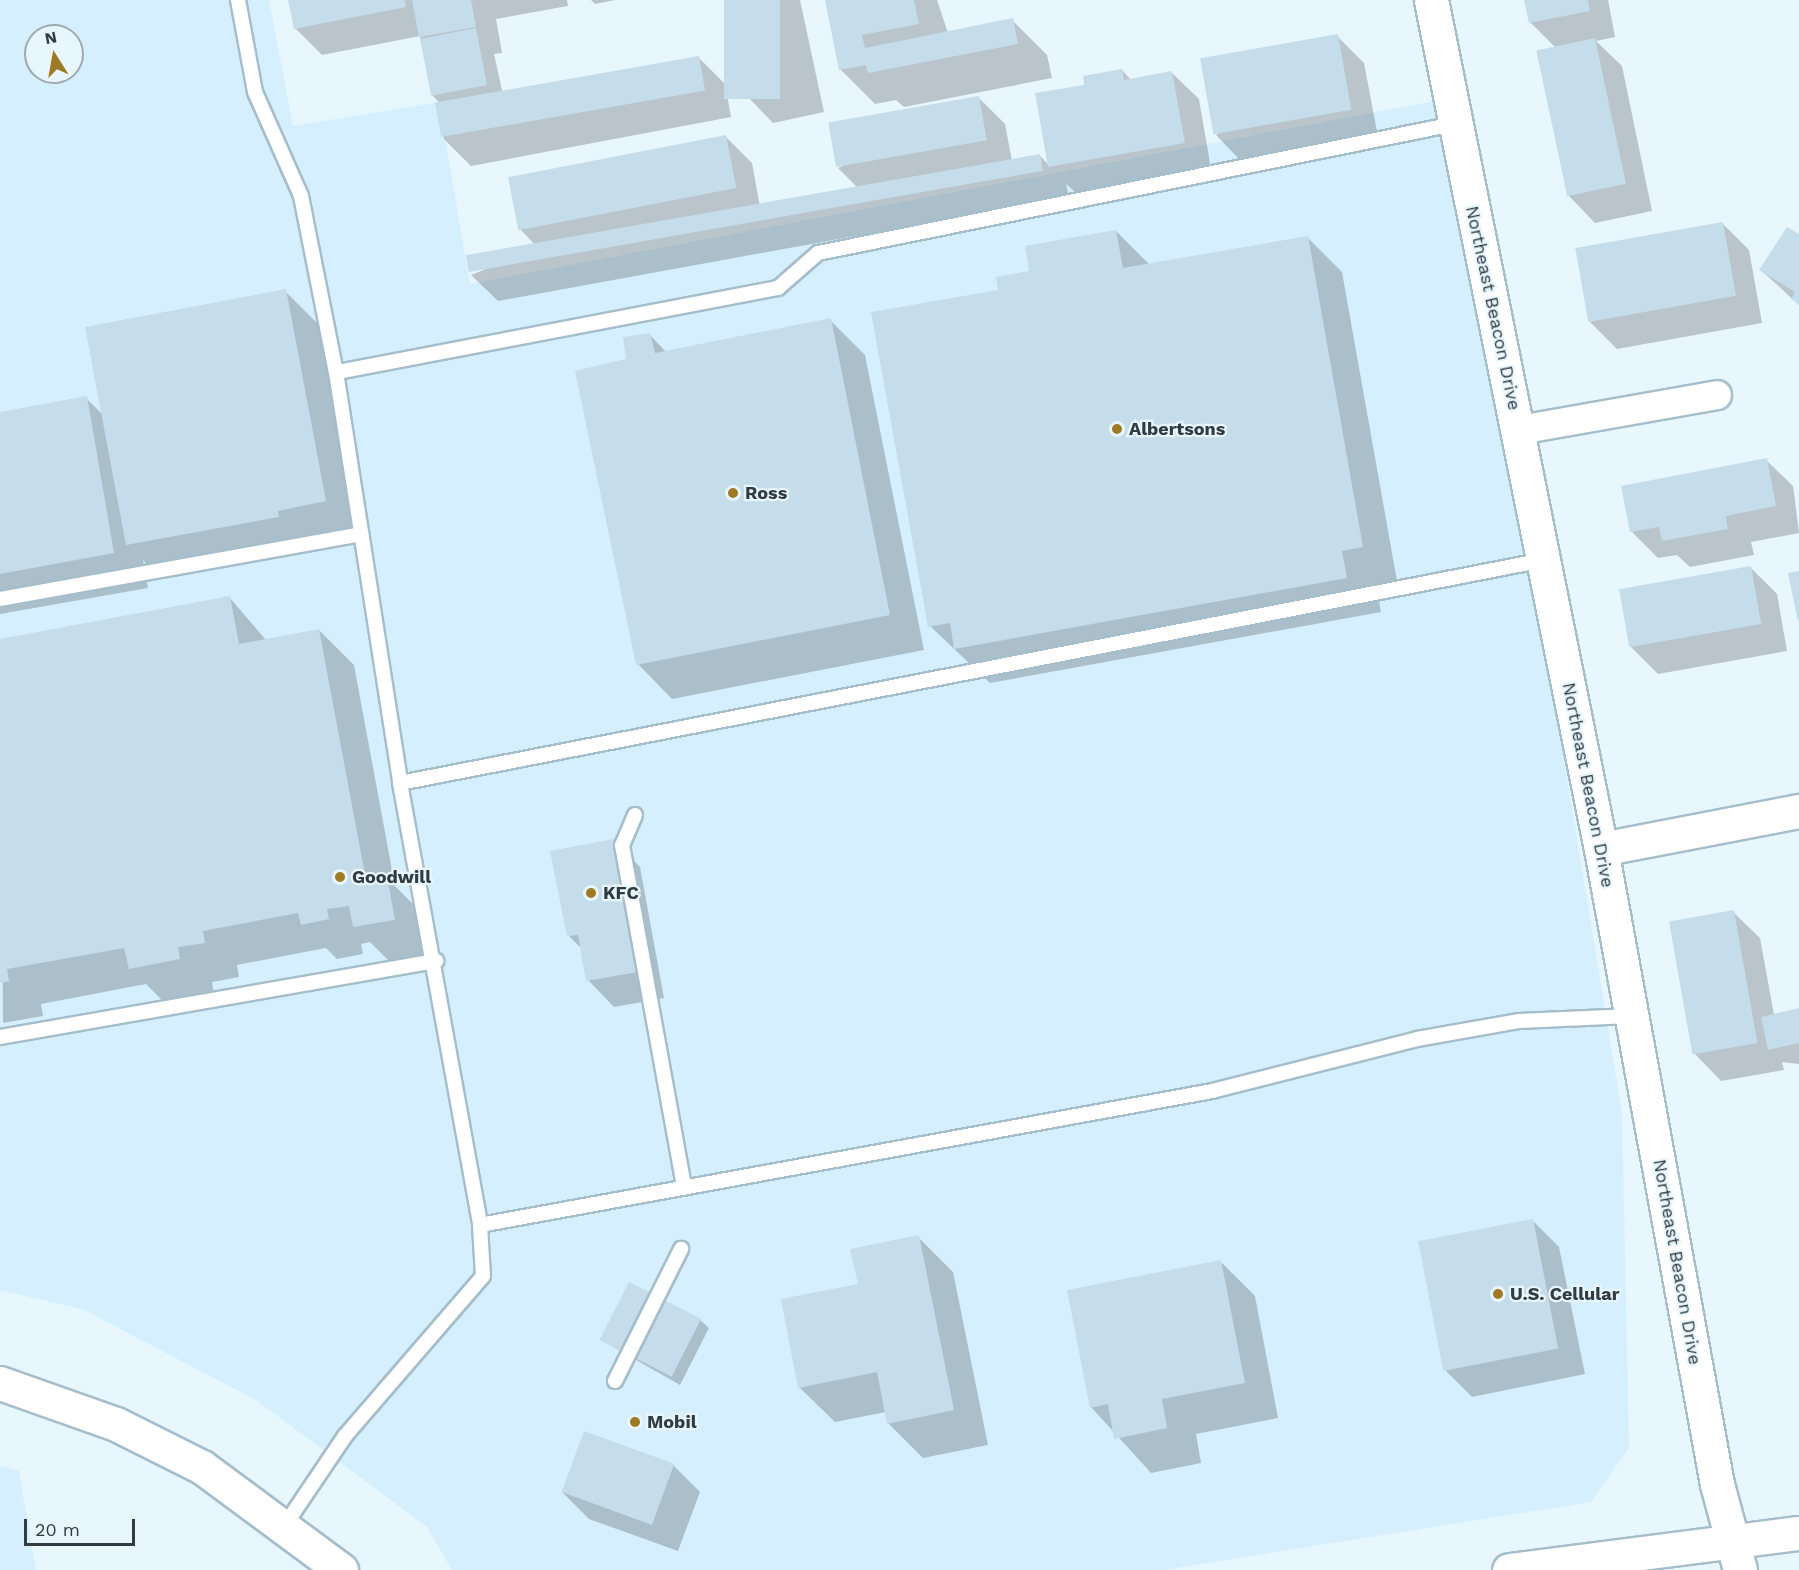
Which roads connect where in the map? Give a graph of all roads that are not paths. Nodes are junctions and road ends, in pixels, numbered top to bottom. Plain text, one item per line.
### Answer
1 (238, 0) edge
2 (1431, 0) edge
3 (1454, 124) junction
4 (336, 372) junction
5 (1718, 395) dead end
6 (1519, 430) junction
7 (361, 534) junction
8 (1544, 561) junction
9 (0, 599) edge
10 (400, 783) junction
11 (1799, 811) edge
12 (635, 815) dead end
13 (1600, 849) junction
14 (436, 961) junction
15 (1631, 1016) junction
16 (0, 1037) edge
17 (684, 1185) junction
18 (480, 1225) junction
19 (681, 1249) dead end
20 (615, 1381) dead end
21 (0, 1383) edge
22 (285, 1525) junction
23 (1799, 1533) edge
24 (1736, 1556) edge
25 (341, 1570) edge
26 (1509, 1570) edge

1 - 4 lane
2 - 3 main road, Northeast Beacon Drive
3 - 4 lane
3 - 6 main road, Northeast Beacon Drive
4 - 7 lane
5 - 6 street
6 - 8 main road, Northeast Beacon Drive
7 - 9 lane
7 - 10 lane
8 - 10 lane
8 - 13 main road, Northeast Beacon Drive
10 - 14 lane
11 - 13 main road
12 - 17 lane
13 - 15 main road, Northeast Beacon Drive
14 - 16 lane
14 - 18 lane
15 - 17 lane
15 - 24 main road, Northeast Beacon Drive
17 - 18 lane
18 - 22 lane
19 - 20 lane
21 - 22 main road
22 - 25 main road
23 - 24 main road
24 - 26 main road

